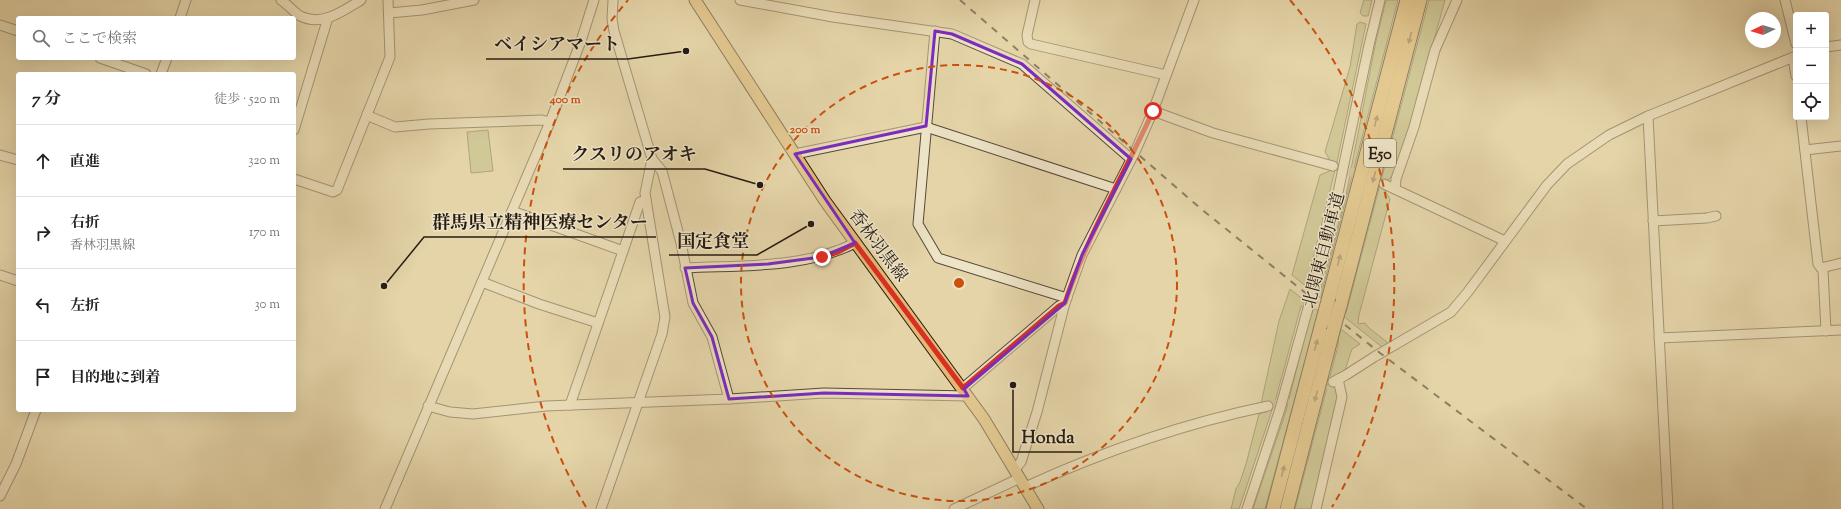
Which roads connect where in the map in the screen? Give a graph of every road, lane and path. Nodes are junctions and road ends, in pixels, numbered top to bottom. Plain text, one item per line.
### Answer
1 (186, 0) edge
2 (281, 0) edge
3 (360, 0) edge
4 (388, 0) edge
5 (474, 0) edge
6 (594, 0) edge
7 (613, 0) edge
8 (695, 0) edge
9 (740, 0) edge
10 (1035, 0) edge
11 (1194, 0) edge
12 (1380, 0) edge
13 (1407, 0) edge
14 (1420, 0) edge
15 (1457, 0) edge
16 (1785, 0) edge
17 (389, 13) junction
18 (181, 16) edge
19 (326, 18) junction
20 (0, 25) edge
21 (16, 30) edge
22 (935, 31) junction
23 (1793, 32) edge
24 (1841, 44) edge
25 (1829, 46) edge
26 (1793, 57) edge
27 (106, 60) edge
28 (166, 60) edge
29 (140, 72) edge
30 (162, 72) edge
31 (1166, 75) junction
32 (1153, 111) junction
33 (367, 114) junction
34 (1648, 116) junction
35 (1801, 120) edge
36 (550, 122) junction
37 (296, 123) edge
38 (926, 127) junction
39 (1841, 146) edge
40 (1806, 150) junction
41 (795, 154) junction
42 (0, 155) edge
43 (16, 159) edge
44 (652, 159) junction
45 (1131, 159) junction
46 (1333, 166) tunnel mouth
47 (296, 180) edge
48 (1384, 184) dead end
49 (1116, 188) junction
50 (1395, 189) junction
51 (646, 200) junction
52 (512, 211) junction
53 (1716, 216) dead end
54 (1653, 222) junction
55 (1505, 241) junction
56 (855, 243) junction
57 (623, 251) junction
58 (1841, 263) edge
59 (686, 268) junction
60 (1821, 268) junction
61 (0, 275) edge
62 (16, 280) edge
63 (482, 282) junction
64 (1066, 300) junction
65 (598, 323) junction
66 (1841, 330) edge
67 (1826, 331) junction
68 (1659, 338) junction
69 (966, 392) junction
70 (730, 399) junction
71 (638, 402) junction
72 (570, 405) junction
73 (428, 406) junction
74 (1268, 406) tunnel mouth
75 (35, 412) edge
76 (1020, 478) junction
77 (0, 496) edge
78 (385, 509) edge
79 (601, 509) edge
80 (954, 509) edge
81 (1038, 509) edge
82 (1247, 509) edge
83 (1274, 509) edge
84 (1287, 509) edge
85 (1316, 509) edge
86 (1668, 509) edge

1 - 18 street
2 - 19 street
3 - 19 street
4 - 17 street
5 - 17 street
6 - 36 street
7 - 44 street
8 - 41 main road, 香林羽黒線
9 - 22 street
10 - 31 street
11 - 31 street
12 - 82 street, bridge
83 -> 13 highway, 北関東自動車道 / E50, bridge
14 -> 84 highway, 北関東自動車道 / E50, bridge
15 - 50 street
16 - 23 street
17 - 33 street
19 - 37 street
20 - 21 street
22 - 38 street
22 - 45 street
24 - 25 street
26 - 34 street
27 - 29 street
28 - 30 street
31 - 32 street
32 - 45 street
32 - 46 street
33 - 36 street
33 - 47 street
34 - 54 street
34 - 55 street
35 - 40 street
36 - 52 street
38 - 41 street
38 - 49 street
38 - 64 street
39 - 40 street
40 - 60 street
41 - 56 main road, 香林羽黒線
42 - 43 street
44 - 51 street
44 - 59 street
45 - 49 street
48 - 50 street
49 - 64 street
50 - 55 street
51 - 57 street
51 - 71 street
52 - 57 street
52 - 63 street
53 - 54 street
54 - 68 street
55 - 85 street
56 - 59 street
56 - 69 main road, 香林羽黒線
57 - 65 street
58 - 60 street
59 - 70 street
60 - 67 street
61 - 62 street
63 - 65 street
63 - 73 street
64 - 69 street
64 - 76 street
65 - 72 street
66 - 67 street
67 - 68 street
68 - 86 street
69 - 70 street
69 - 76 main road, 香林羽黒線
70 - 71 street
71 - 72 street
71 - 79 street
72 - 73 street
73 - 78 street
74 - 76 street
75 - 77 street
76 - 80 street
76 - 81 main road, 香林羽黒線

